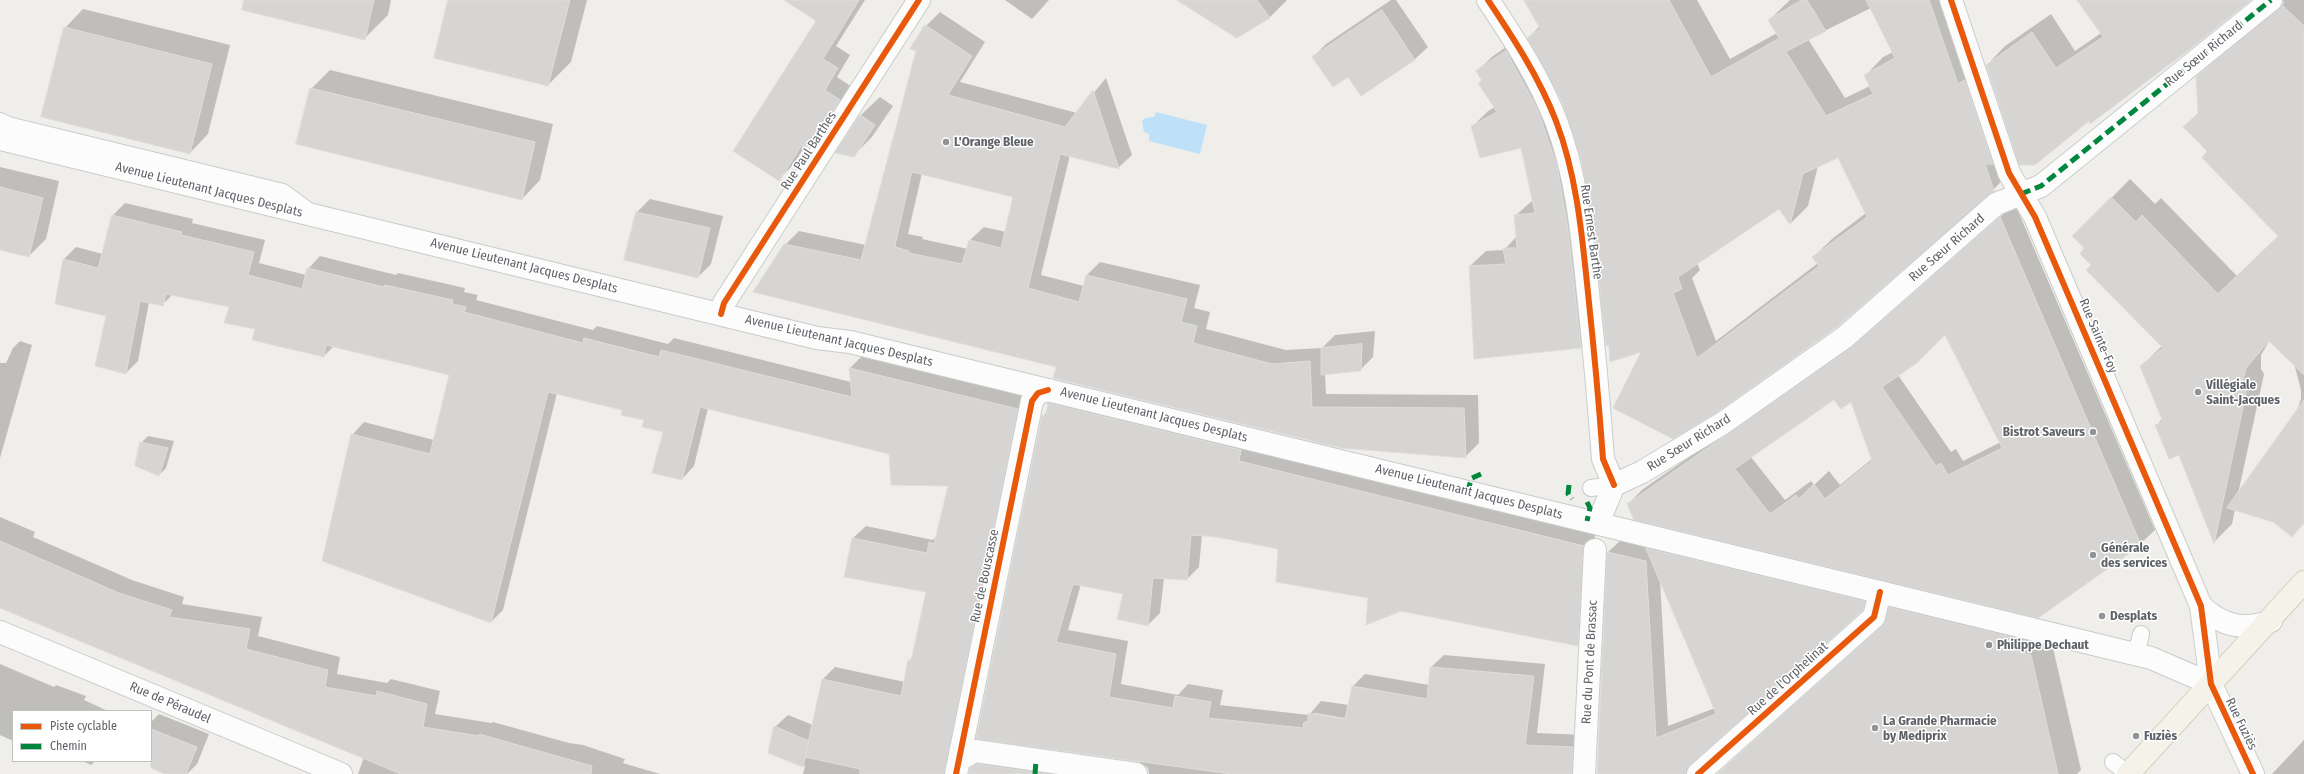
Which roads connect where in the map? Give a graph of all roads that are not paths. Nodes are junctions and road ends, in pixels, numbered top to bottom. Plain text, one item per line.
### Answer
1 (919, 0) edge
2 (1488, 0) edge
3 (1951, 0) edge
4 (2271, 0) edge
5 (0, 121) edge
6 (0, 138) edge
7 (2021, 194) junction
8 (312, 215) junction
9 (721, 314) junction
10 (1048, 390) junction
11 (1614, 485) junction
12 (1591, 488) dead end
13 (1603, 511) dead end
14 (1595, 550) dead end
15 (2304, 582) edge
16 (1880, 592) junction
17 (2201, 606) junction
18 (2270, 621) junction
19 (0, 632) edge
20 (2141, 634) dead end
21 (2136, 654) junction
22 (2211, 684) junction
23 (957, 767) edge
24 (2123, 770) edge
25 (341, 774) edge
26 (1136, 774) edge
27 (1584, 774) edge
28 (1698, 774) edge
29 (2253, 774) edge

1 - 9 street, Rue Paul Barthes
2 - 11 street, Rue Ernest Barthe
3 - 7 street, Rue Sainte-Foy
4 - 7 street, Rue Sœur Richard
5 - 8 lane
6 - 8 street, Avenue Lieutenant Jacques Desplats
7 - 11 street, Rue Sœur Richard
7 - 17 street, Rue Sainte-Foy
8 - 9 street, Avenue Lieutenant Jacques Desplats
9 - 10 street, Avenue Lieutenant Jacques Desplats
10 - 16 street, Avenue Lieutenant Jacques Desplats
10 - 23 street, Rue de Bouscasse
11 - 12 lane
11 - 13 street
14 - 27 street, Rue du Pont de Brassac
15 - 18 main road
16 - 21 street, Avenue Lieutenant Jacques Desplats
16 - 28 street, Rue de l'Orphelinat
17 - 18 street, Rue Sainte-Foy
17 - 22 street, Rue Sainte-Foy
18 - 22 main road
19 - 25 street, Rue de Péraudel
20 - 21 lane
21 - 22 street, Avenue Lieutenant Jacques Desplats
22 - 24 main road
22 - 29 street, Rue Fuziès
23 - 26 street

